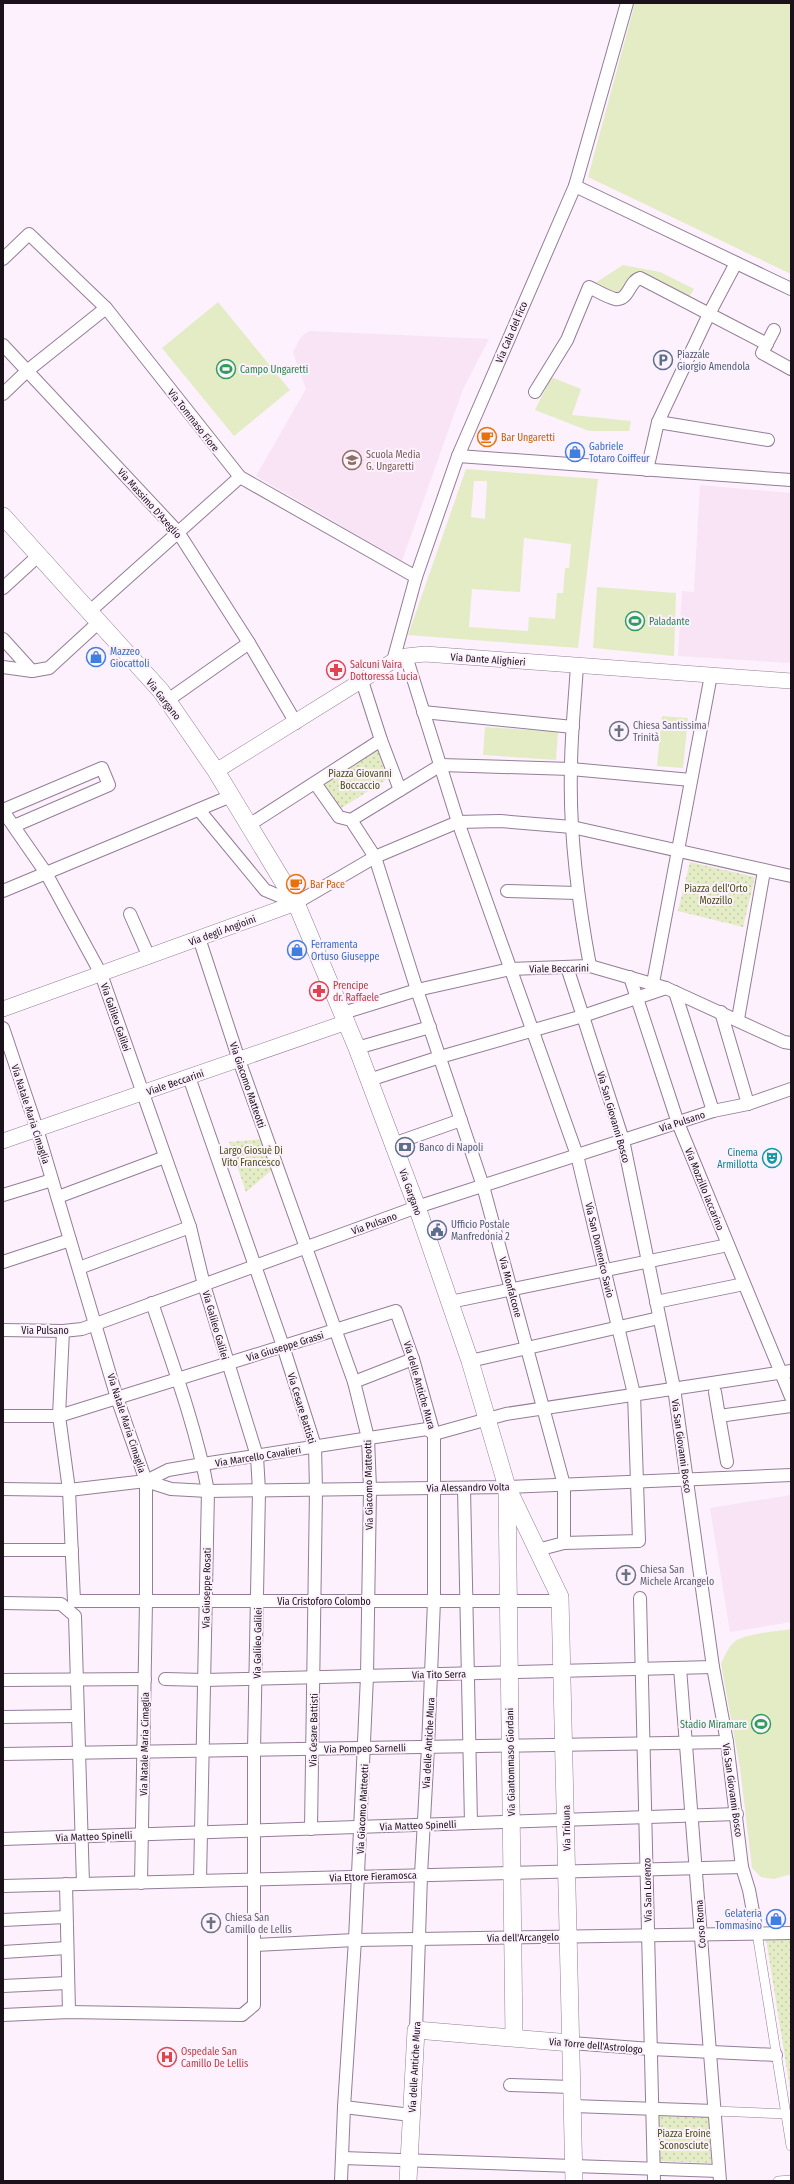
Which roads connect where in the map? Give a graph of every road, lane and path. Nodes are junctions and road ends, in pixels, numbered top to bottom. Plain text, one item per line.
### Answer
1 (627, 3) edge
2 (575, 186) junction
3 (3, 258) edge
4 (736, 263) junction
5 (791, 289) edge
6 (106, 308) junction
7 (709, 314) junction
8 (774, 330) dead end
9 (767, 344) junction
10 (3, 345) edge
11 (791, 368) edge
12 (27, 371) junction
13 (535, 392) dead end
14 (3, 394) edge
15 (658, 422) junction
16 (768, 440) dead end
17 (458, 456) junction
18 (647, 470) junction
19 (240, 477) junction
20 (791, 480) edge
21 (3, 516) edge
22 (178, 532) junction
23 (38, 556) junction
24 (416, 577) junction
25 (3, 588) edge
26 (94, 617) junction
27 (3, 639) edge
28 (249, 643) junction
29 (399, 658) junction
30 (577, 665) junction
31 (3, 667) edge
32 (32, 671) junction
33 (711, 675) junction
34 (362, 681) junction
35 (791, 681) edge
36 (168, 700) junction
37 (423, 712) junction
38 (296, 722) junction
39 (573, 727) junction
40 (381, 740) junction
41 (440, 766) junction
42 (571, 769) junction
43 (216, 771) junction
44 (691, 780) junction
45 (315, 783) junction
46 (400, 790) junction
47 (231, 796) junction
48 (3, 810) edge
49 (199, 810) junction
50 (351, 820) junction
51 (458, 822) junction
52 (249, 825) junction
53 (14, 826) junction
54 (572, 827) junction
55 (678, 850) junction
56 (375, 857) junction
57 (764, 871) junction
58 (46, 873) junction
59 (791, 876) edge
60 (3, 891) edge
61 (507, 891) dead end
62 (577, 893) junction
63 (296, 903) junction
64 (130, 914) dead end
65 (199, 938) junction
66 (148, 956) junction
67 (590, 966) junction
68 (567, 967) junction
69 (510, 969) junction
70 (101, 974) junction
71 (630, 977) junction
72 (653, 983) junction
73 (417, 990) junction
74 (670, 990) junction
75 (637, 999) junction
76 (3, 1009) edge
77 (721, 1012) junction
78 (583, 1016) junction
79 (345, 1018) junction
80 (738, 1019) junction
81 (430, 1027) junction
82 (3, 1028) edge
83 (532, 1030) junction
84 (791, 1043) edge
85 (357, 1048) junction
86 (440, 1057) junction
87 (238, 1060) junction
88 (190, 1077) junction
89 (369, 1080) junction
90 (791, 1089) edge
91 (142, 1093) junction
92 (748, 1104) junction
93 (713, 1111) junction
94 (461, 1120) junction
95 (678, 1122) junction
96 (37, 1129) junction
97 (623, 1140) junction
98 (3, 1141) edge
99 (393, 1144) junction
100 (577, 1155) junction
101 (165, 1157) junction
102 (52, 1180) junction
103 (484, 1186) junction
104 (3, 1194) edge
105 (58, 1197) junction
106 (417, 1207) junction
107 (190, 1227) junction
108 (70, 1240) junction
109 (728, 1245) junction
110 (306, 1247) junction
111 (648, 1261) junction
112 (3, 1262) edge
113 (256, 1266) junction
114 (79, 1268) junction
115 (604, 1270) junction
116 (744, 1284) junction
117 (204, 1285) junction
118 (511, 1290) junction
119 (450, 1302) junction
120 (656, 1302) junction
121 (152, 1303) junction
122 (396, 1311) joint
123 (659, 1318) junction
124 (95, 1324) junction
125 (618, 1327) junction
126 (3, 1330) edge
127 (334, 1330) junction
128 (63, 1331) junction
129 (283, 1346) junction
130 (527, 1348) junction
131 (413, 1359) junction
132 (470, 1361) junction
133 (227, 1364) junction
134 (786, 1371) edge
135 (178, 1379) junction
136 (354, 1382) junction
137 (674, 1388) junction
138 (715, 1392) dead end
139 (634, 1394) junction
140 (791, 1397) edge
141 (117, 1398) junction
142 (791, 1406) edge
143 (543, 1408) junction
144 (3, 1416) edge
145 (59, 1416) junction
146 (719, 1416) junction
147 (487, 1421) junction
148 (434, 1434) junction
149 (368, 1438) junction
150 (315, 1446) junction
151 (257, 1456) junction
152 (727, 1462) dead end
153 (203, 1464) junction
154 (791, 1475) edge
155 (687, 1479) junction
156 (146, 1481) junction
157 (637, 1482) junction
158 (564, 1484) junction
159 (507, 1487) junction
160 (434, 1488) junction
161 (464, 1488) junction
162 (3, 1489) edge
163 (370, 1489) junction
164 (69, 1490) junction
165 (316, 1490) junction
166 (259, 1491) junction
167 (208, 1492) junction
168 (564, 1543) junction
169 (3, 1550) edge
170 (72, 1550) junction
171 (538, 1550) junction
172 (640, 1598) dead end
173 (146, 1601) junction
174 (206, 1601) junction
175 (258, 1601) junction
176 (315, 1601) junction
177 (368, 1601) junction
178 (434, 1601) junction
179 (466, 1601) junction
180 (508, 1601) junction
181 (551, 1601) dead end
182 (3, 1603) edge
183 (713, 1667) junction
184 (680, 1668) junction
185 (642, 1669) junction
186 (562, 1671) junction
187 (509, 1672) junction
188 (468, 1673) junction
189 (431, 1674) junction
190 (367, 1676) junction
191 (314, 1677) junction
192 (145, 1679) junction
193 (165, 1679) dead end
194 (256, 1679) junction
195 (3, 1680) edge
196 (77, 1680) junction
197 (204, 1680) junction
198 (78, 1716) junction
199 (3, 1717) edge
200 (727, 1742) junction
201 (685, 1743) junction
202 (644, 1744) junction
203 (564, 1745) junction
204 (469, 1746) junction
205 (510, 1746) junction
206 (428, 1747) junction
207 (365, 1748) junction
208 (312, 1749) junction
209 (203, 1750) junction
210 (254, 1750) junction
211 (144, 1751) junction
212 (79, 1752) junction
213 (3, 1754) edge
214 (737, 1814) junction
215 (691, 1816) junction
216 (645, 1817) junction
217 (565, 1820) junction
218 (511, 1822) junction
219 (471, 1823) junction
220 (424, 1825) junction
221 (361, 1827) junction
222 (311, 1829) junction
223 (254, 1830) junction
224 (201, 1832) junction
225 (142, 1834) junction
226 (81, 1836) junction
227 (3, 1839) edge
228 (742, 1867) junction
229 (695, 1868) junction
230 (647, 1869) junction
231 (567, 1871) junction
232 (512, 1873) junction
233 (421, 1875) junction
234 (358, 1877) junction
235 (253, 1880) junction
236 (200, 1881) junction
237 (141, 1882) junction
238 (66, 1884) junction
239 (83, 1884) junction
240 (3, 1886) edge
241 (66, 1917) junction
242 (3, 1920) edge
243 (791, 1933) edge
244 (700, 1934) junction
245 (757, 1934) junction
246 (648, 1935) junction
247 (568, 1936) junction
248 (512, 1938) junction
249 (420, 1939) junction
250 (356, 1940) junction
251 (255, 1945) junction
252 (67, 1948) junction
253 (3, 1952) edge
254 (67, 1982) junction
255 (3, 1986) edge
256 (69, 2012) junction
257 (3, 2015) edge
258 (416, 2030) junction
259 (514, 2037) junction
260 (571, 2043) junction
261 (651, 2049) junction
262 (709, 2052) junction
263 (776, 2055) junction
264 (510, 2085) dead end
265 (572, 2087) junction
266 (573, 2106) junction
267 (344, 2107) junction
268 (653, 2109) junction
269 (714, 2111) junction
270 (786, 2114) junction
271 (411, 2115) junction
272 (791, 2146) edge
273 (342, 2158) junction
274 (409, 2160) junction
275 (574, 2174) edge
276 (654, 2175) edge
277 (719, 2176) edge
278 (791, 2180) edge
279 (341, 2181) edge
280 (408, 2181) edge
281 (778, 2181) edge

1 - 2 street, Via Cala del Fico
2 - 4 street
2 - 17 street, Via Cala del Fico
3 - 6 street
4 - 5 street
4 - 7 street
6 - 12 street
6 - 19 street, Via Tommaso Fiore
7 - 9 street
7 - 13 street
7 - 15 street
8 - 9 street
9 - 11 street
10 - 12 street, Via Massimo D'Azeglio
12 - 14 street
12 - 22 street, Via Massimo D'Azeglio
15 - 16 street
15 - 18 street
17 - 18 street
17 - 24 street, Via Cala del Fico
18 - 20 street
19 - 22 street
19 - 24 street, Via Tommaso Fiore
21 - 23 main road, Via Gargano
22 - 26 street
22 - 28 street, Via Massimo D'Azeglio
23 - 25 street
23 - 26 main road, Via Gargano
24 - 29 street, Via Cala del Fico
26 - 32 street
26 - 36 main road, Via Gargano
27 - 32 street
28 - 36 street
28 - 38 street, Via Massimo D'Azeglio
29 - 30 street, Via Dante Alighieri
29 - 34 street, Via Dante Alighieri
29 - 37 street, Via San Domenico Savio
30 - 33 street, Via Dante Alighieri
30 - 39 street
31 - 32 street
33 - 35 street, Via Dante Alighieri
33 - 44 street
34 - 38 street, Via Dante Alighieri
34 - 40 street
36 - 43 main road, Via Gargano
37 - 39 street
37 - 41 street, Via San Domenico Savio
38 - 43 street, Via Dante Alighieri
39 - 42 street
40 - 45 street
40 - 46 street
41 - 42 street
41 - 46 street
41 - 51 street, Via San Domenico Savio
42 - 44 street
42 - 54 street
43 - 47 main road, Via Gargano
44 - 55 street
45 - 50 street
45 - 52 street
46 - 50 street
47 - 49 street
47 - 52 main road, Via Gargano
48 - 53 street, Via Galileo Galilei
48 - 53 street
49 - 58 street
49 - 63 street
50 - 56 street, Via Monfalcone
51 - 54 street
51 - 56 street
51 - 69 street, Via San Domenico Savio
52 - 63 main road, Via Gargano
53 - 58 street, Via Galileo Galilei
54 - 55 street
54 - 62 street
55 - 57 street
55 - 72 street
56 - 63 street
56 - 73 street, Via Monfalcone
57 - 59 street
57 - 80 street
58 - 60 street
58 - 70 street, Via Galileo Galilei
61 - 62 street
62 - 67 street
63 - 65 street, Via degli Angioini
63 - 79 main road, Via Gargano
64 - 66 street
65 - 66 street, Via degli Angioini
65 - 87 street, Via Giacomo Matteotti
66 - 70 street, Via degli Angioini
67 - 68 street, Viale Beccarini
67 - 71 street, Viale Beccarini
68 - 69 street, Viale Beccarini
68 - 78 street, Via San Giovanni Bosco
69 - 73 street, Viale Beccarini
69 - 83 street, Via San Domenico Savio
70 - 76 street, Via degli Angioini
70 - 91 street, Via Galileo Galilei
71 - 72 street, Viale Beccarini
71 - 75 street, Via Mozzillo Iaccarino
72 - 74 street, Viale Beccarini
73 - 79 street, Viale Beccarini
73 - 81 street, Via Monfalcone
74 - 75 street
74 - 77 street, Viale Beccarini
74 - 93 street
75 - 78 street
75 - 95 street, Via Mozzillo Iaccarino
77 - 80 street, Viale Beccarini
77 - 92 street
78 - 83 street
78 - 97 street, Via San Giovanni Bosco
79 - 85 main road, Via Gargano
79 - 87 street, Viale Beccarini
80 - 84 street, Viale Beccarini
81 - 85 street
81 - 86 street, Via Monfalcone
82 - 96 street, Via Natale Maria Cimaglia
83 - 86 street
83 - 100 street, Via San Domenico Savio
85 - 89 main road, Via Gargano
86 - 89 street
86 - 94 street, Via Monfalcone
87 - 88 street, Viale Beccarini
87 - 110 street, Via Giacomo Matteotti
88 - 91 street, Viale Beccarini
88 - 113 street, Via Cesare Battisti
89 - 99 main road, Via Gargano
90 - 92 street, Via Pulsano
91 - 96 street, Viale Beccarini
91 - 101 street, Via Galileo Galilei
92 - 93 street, Via Pulsano
93 - 95 street, Via Pulsano
94 - 99 street
94 - 103 street, Via Monfalcone
95 - 97 street, Via Pulsano
95 - 109 street, Via Mozzillo Iaccarino
96 - 98 street, Viale Beccarini
96 - 102 street, Via Natale Maria Cimaglia
97 - 100 street, Via Pulsano
97 - 111 street, Via San Giovanni Bosco
99 - 106 main road, Via Gargano
100 - 103 street, Via Pulsano
100 - 115 street, Via San Domenico Savio
101 - 105 street
101 - 107 street, Via Galileo Galilei
102 - 104 street
102 - 105 street, Via Natale Maria Cimaglia
103 - 106 street, Via Pulsano
103 - 118 street, Via Monfalcone
105 - 108 street, Via Natale Maria Cimaglia
106 - 110 street, Via Pulsano
106 - 119 main road, Via Gargano
107 - 114 street
107 - 117 street, Via Galileo Galilei
108 - 112 street
108 - 114 street, Via Natale Maria Cimaglia
109 - 111 street
109 - 116 street, Via Mozzillo Iaccarino
110 - 113 street, Via Pulsano
110 - 127 street, Via Giacomo Matteotti
111 - 115 street
111 - 120 street, Via San Giovanni Bosco
113 - 117 street, Via Pulsano
113 - 129 street, Via Cesare Battisti
114 - 124 street, Via Natale Maria Cimaglia
115 - 118 street
115 - 125 street, Via San Domenico Savio
116 - 120 street
116 - 134 street, Via Mozzillo Iaccarino
117 - 121 street, Via Pulsano
117 - 133 street, Via Galileo Galilei
118 - 119 street
118 - 130 street, Via Monfalcone
119 - 132 main road, Via Gargano
120 - 123 street, Via San Giovanni Bosco
121 - 124 street, Via Pulsano
121 - 135 street, Via Giuseppe Rosati
122 - 127 street, Via Giuseppe Grassi
122 - 131 street, Via delle Antiche Mura
123 - 125 street
123 - 137 street, Via San Giovanni Bosco
124 - 128 street, Via Pulsano
124 - 141 street, Via Natale Maria Cimaglia
125 - 130 street
125 - 139 street, Via San Domenico Savio
126 - 128 street, Via Pulsano
127 - 129 street, Via Giuseppe Grassi
127 - 136 street, Via Giacomo Matteotti
128 - 145 street
129 - 133 street, Via Giuseppe Grassi
129 - 150 street, Via Cesare Battisti
130 - 132 street
130 - 143 street, Via Monfalcone
131 - 136 street
131 - 148 street, Via delle Antiche Mura
132 - 147 main road, Via Gargano
133 - 135 street, Via Giuseppe Grassi
133 - 151 street, Via Galileo Galilei
134 - 137 street, Via Marcello Cavalieri
134 - 140 street, Via Mozzillo Iaccarino
135 - 141 street, Via Giuseppe Grassi
135 - 153 street, Via Giuseppe Rosati
136 - 149 street, Via Giacomo Matteotti
137 - 139 street, Via Marcello Cavalieri
137 - 155 street, Via San Giovanni Bosco
138 - 146 street
139 - 143 street, Via Marcello Cavalieri
139 - 157 street, Via San Domenico Savio
141 - 145 street, Via Giuseppe Grassi
141 - 156 street, Via Natale Maria Cimaglia
142 - 146 street
143 - 147 street, Via Marcello Cavalieri
143 - 158 street, Via Monfalcone
144 - 145 street, Via Giuseppe Grassi
145 - 164 street
146 - 152 street
147 - 148 street, Via Marcello Cavalieri
147 - 159 main road, Via Gargano
148 - 149 street, Via Marcello Cavalieri
148 - 160 street, Via delle Antiche Mura
149 - 150 street, Via Marcello Cavalieri
149 - 163 street, Via Giacomo Matteotti
150 - 151 street, Via Marcello Cavalieri
150 - 165 street, Via Cesare Battisti
151 - 153 street, Via Marcello Cavalieri
151 - 166 street, Via Galileo Galilei
153 - 156 street, Via Marcello Cavalieri
153 - 167 street, Via Giuseppe Rosati
154 - 155 street, Via Alessandro Volta
155 - 157 street, Via Alessandro Volta
155 - 183 street, Via San Giovanni Bosco
156 - 164 street
156 - 167 street, Via Alessandro Volta
156 - 173 street, Via Natale Maria Cimaglia
157 - 158 street, Via Alessandro Volta
157 - 168 street, Via San Domenico Savio
158 - 159 street, Via Alessandro Volta
158 - 168 street, Via Monfalcone
159 - 161 street, Via Alessandro Volta
159 - 171 main road, Via Tribuna
159 - 180 main road, Via Giantommaso Giordani
160 - 161 street, Via Alessandro Volta
160 - 163 street, Via Alessandro Volta
160 - 178 street, Via delle Antiche Mura
161 - 179 street
162 - 164 street
163 - 165 street, Via Alessandro Volta
163 - 177 street, Via Giacomo Matteotti
164 - 170 street
165 - 166 street, Via Alessandro Volta
165 - 176 street, Via Cesare Battisti
166 - 167 street, Via Alessandro Volta
166 - 175 street, Via Galileo Galilei
167 - 174 street, Via Giuseppe Rosati
168 - 171 street
169 - 170 street
170 - 173 street, Via Cristoforo Colombo
171 - 186 main road, Via Tribuna
172 - 185 street, Via San Lorenzo
173 - 174 street, Via Cristoforo Colombo
173 - 192 street, Via Natale Maria Cimaglia
174 - 175 street, Via Cristoforo Colombo
174 - 197 street, Via Giuseppe Rosati
175 - 176 street, Via Cristoforo Colombo
175 - 194 street, Via Galileo Galilei
176 - 177 street, Via Cristoforo Colombo
176 - 191 street, Via Cesare Battisti
177 - 178 street, Via Cristoforo Colombo
177 - 190 street, Via Giacomo Matteotti
178 - 179 street, Via Cristoforo Colombo
178 - 189 street, Via delle Antiche Mura
179 - 180 street, Via Cristoforo Colombo
179 - 188 street
180 - 181 street, Via Cristoforo Colombo
180 - 187 main road, Via Giantommaso Giordani
182 - 196 street
183 - 184 street, Via Tito Serra
183 - 200 street, Via San Giovanni Bosco
184 - 185 street, Via Tito Serra
184 - 201 street, Corso Roma
185 - 186 street, Via Tito Serra
185 - 202 street, Via San Lorenzo
186 - 187 street, Via Tito Serra
186 - 203 main road, Via Tribuna
187 - 188 street, Via Tito Serra
187 - 205 main road, Via Giantommaso Giordani
188 - 189 street, Via Tito Serra
188 - 204 street
189 - 190 street, Via Tito Serra
189 - 206 street, Via delle Antiche Mura
190 - 191 street, Via Tito Serra
190 - 207 street, Via Giacomo Matteotti
191 - 194 street, Via Tito Serra
191 - 208 street, Via Cesare Battisti
192 - 196 street
192 - 211 street, Via Natale Maria Cimaglia
193 - 197 street, Via Tito Serra
194 - 197 street, Via Tito Serra
194 - 210 street, Via Galileo Galilei
195 - 196 street
196 - 198 street
197 - 209 street, Via Giuseppe Rosati
198 - 199 street
198 - 212 street
200 - 201 street, Via Pompeo Sarnelli
200 - 214 street, Via San Giovanni Bosco
201 - 202 street, Via Pompeo Sarnelli
201 - 215 street, Corso Roma
202 - 203 street, Via Pompeo Sarnelli
202 - 216 street, Via San Lorenzo
203 - 205 street, Via Pompeo Sarnelli
203 - 217 main road, Via Tribuna
204 - 205 street, Via Pompeo Sarnelli
204 - 206 street, Via Pompeo Sarnelli
204 - 219 street
205 - 218 main road, Via Giantommaso Giordani
206 - 207 street, Via Pompeo Sarnelli
206 - 220 street, Via delle Antiche Mura
207 - 208 street, Via Pompeo Sarnelli
207 - 221 street, Via Giacomo Matteotti
208 - 210 street, Via Pompeo Sarnelli
208 - 222 street, Via Cesare Battisti
209 - 210 street, Via Pompeo Sarnelli
209 - 211 street, Via Pompeo Sarnelli
209 - 224 street, Via Giuseppe Rosati
210 - 223 street, Via Galileo Galilei
211 - 212 street, Via Pompeo Sarnelli
211 - 225 street, Via Natale Maria Cimaglia
212 - 213 street, Via Pompeo Sarnelli
212 - 226 street
214 - 215 street, Via Matteo Spinelli
214 - 228 street, Via San Giovanni Bosco
215 - 216 street, Via Matteo Spinelli
215 - 229 street, Corso Roma
216 - 217 street, Via Matteo Spinelli
216 - 230 street, Via San Lorenzo
217 - 218 street, Via Matteo Spinelli
217 - 231 main road, Via Tribuna
218 - 219 street, Via Matteo Spinelli
218 - 232 main road, Via Giantommaso Giordani
219 - 220 street, Via Matteo Spinelli
220 - 221 street, Via Matteo Spinelli
220 - 233 street, Via delle Antiche Mura
221 - 222 street, Via Matteo Spinelli
221 - 234 street, Via Giacomo Matteotti
222 - 223 street, Via Matteo Spinelli
223 - 224 street, Via Matteo Spinelli
223 - 235 street, Via Galileo Galilei
224 - 225 street, Via Matteo Spinelli
224 - 236 street, Via Giuseppe Rosati
225 - 226 street, Via Matteo Spinelli
225 - 237 street, Via Natale Maria Cimaglia
226 - 227 street, Via Matteo Spinelli
226 - 239 street
228 - 229 street, Via Ettore Fieramosca
228 - 245 street, Via San Giovanni Bosco
229 - 230 street, Via Ettore Fieramosca
229 - 244 street, Corso Roma
230 - 231 street, Via Ettore Fieramosca
230 - 246 street, Via San Lorenzo
231 - 232 street, Via Ettore Fieramosca
231 - 247 main road, Via Tribuna
232 - 233 street, Via Ettore Fieramosca
232 - 248 main road, Via Giantommaso Giordani
233 - 234 street, Via Ettore Fieramosca
233 - 249 street, Via delle Antiche Mura
234 - 235 street, Via Ettore Fieramosca
234 - 250 street, Via Giacomo Matteotti
235 - 236 street, Via Ettore Fieramosca
235 - 251 street, Via Galileo Galilei
236 - 237 street, Via Ettore Fieramosca
237 - 239 street, Via Ettore Fieramosca
238 - 239 street, Via Ettore Fieramosca
238 - 240 street, Via Ettore Fieramosca
238 - 241 street
241 - 242 street
241 - 252 street
243 - 245 street, Via dell'Arcangelo
244 - 245 street, Via dell'Arcangelo
244 - 246 street, Via dell'Arcangelo
244 - 262 street, Corso Roma
245 - 263 street
246 - 247 street, Via dell'Arcangelo
246 - 261 street, Via San Lorenzo
247 - 248 street, Via dell'Arcangelo
247 - 260 main road, Via Tribuna
248 - 249 street, Via dell'Arcangelo
248 - 259 main road, Via Giantommaso Giordani
249 - 250 street, Via dell'Arcangelo
249 - 258 street, Via delle Antiche Mura
250 - 251 street, Via dell'Arcangelo
250 - 267 street, Via Giacomo Matteotti
251 - 256 street, Via Galileo Galilei
252 - 253 street
252 - 254 street
254 - 255 street
254 - 256 street
256 - 257 street, Via Galileo Galilei
258 - 259 main road, Via Torre dell'Astrologo
258 - 271 main road, Via delle Antiche Mura
259 - 260 main road, Via Torre dell'Astrologo
260 - 261 street, Via Torre dell'Astrologo
260 - 265 main road, Via Tribuna
261 - 262 street, Via Torre dell'Astrologo
261 - 268 street, Via San Lorenzo
262 - 263 street, Via Torre dell'Astrologo
262 - 269 street, Corso Roma
263 - 270 street
264 - 265 street
265 - 266 main road, Via Tribuna
266 - 268 street
266 - 275 main road, Via Tribuna
267 - 271 street
267 - 273 street, Via Giacomo Matteotti
268 - 269 street
268 - 276 street, Via San Lorenzo
269 - 270 street
269 - 277 street, Corso Roma
270 - 272 street
271 - 274 main road, Via delle Antiche Mura
273 - 274 street
273 - 279 street, Via Giacomo Matteotti
274 - 275 street
274 - 280 main road, Via delle Antiche Mura
275 - 276 street
276 - 277 street
278 - 281 street

